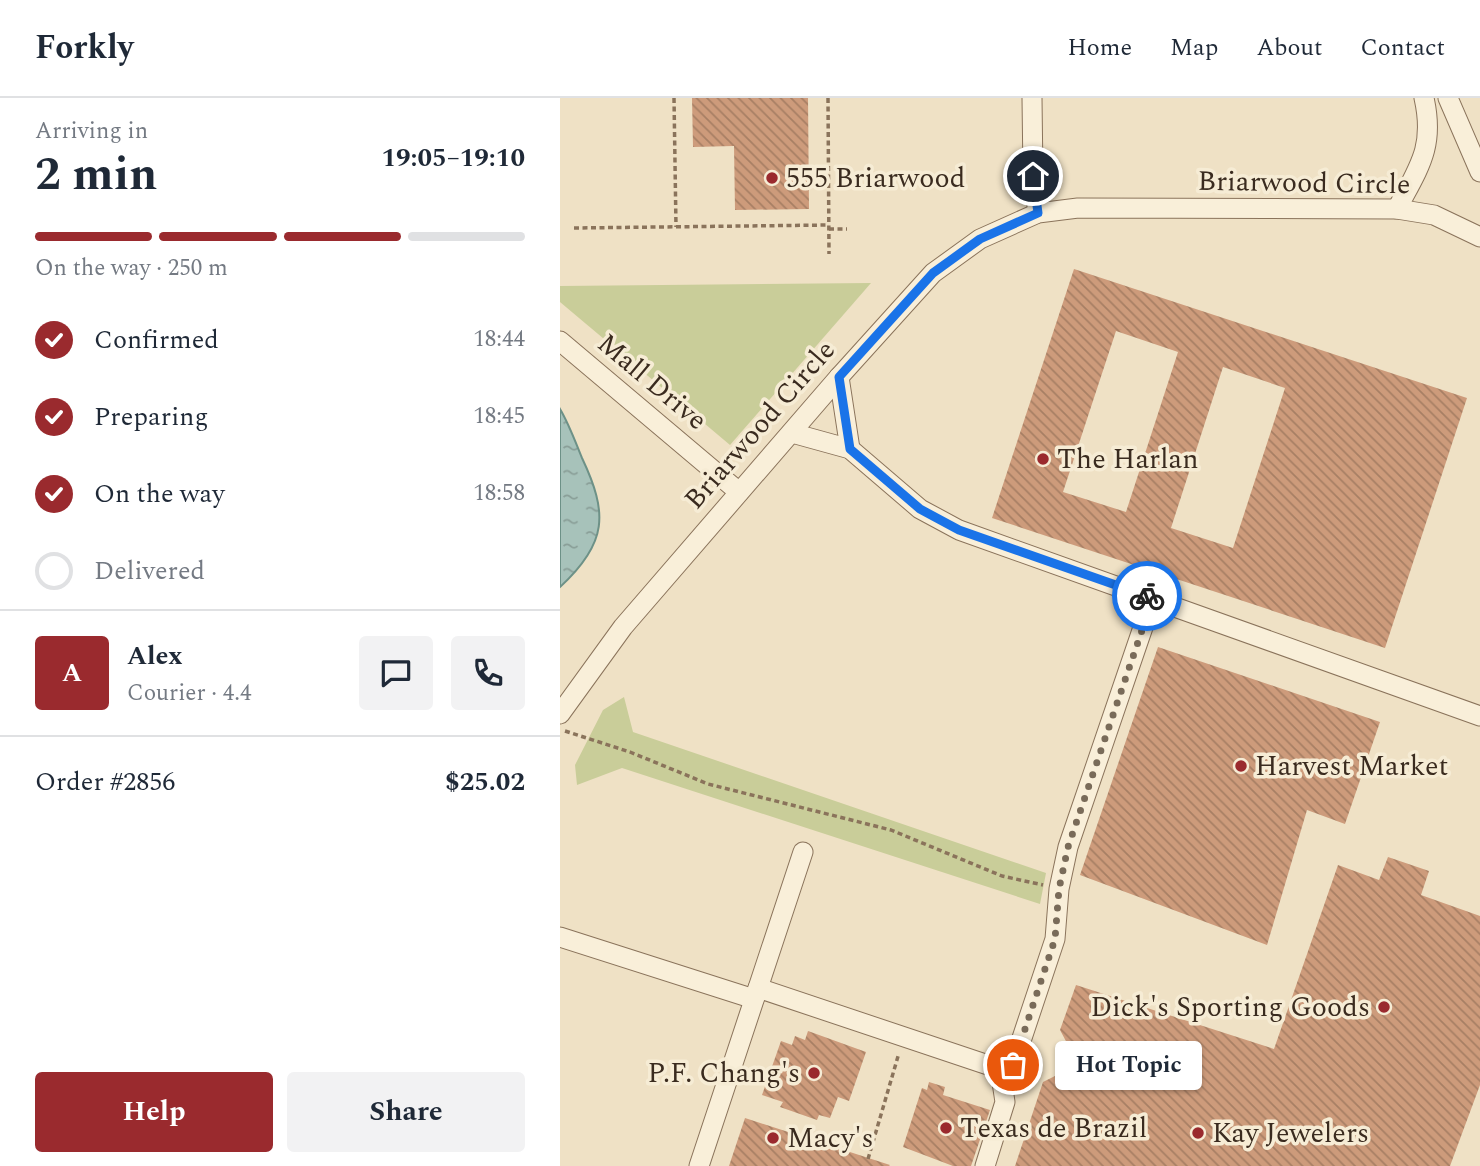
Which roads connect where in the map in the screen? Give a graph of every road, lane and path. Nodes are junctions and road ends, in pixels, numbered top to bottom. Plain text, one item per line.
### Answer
1 (674, 98) edge
2 (828, 98) edge
3 (1032, 98) edge
4 (1424, 98) edge
5 (1448, 98) edge
6 (1480, 172) edge
7 (1397, 209) junction
8 (1038, 213) junction
9 (676, 227) junction
10 (829, 227) junction
11 (574, 228) dead end
12 (847, 229) dead end
13 (1480, 237) edge
14 (829, 254) dead end
15 (560, 341) edge
16 (839, 377) junction
17 (792, 433) junction
18 (850, 449) junction
19 (739, 492) junction
20 (1153, 598) junction
21 (560, 714) edge
22 (1480, 716) edge
23 (560, 729) edge
24 (803, 852) dead end
25 (1059, 889) junction
26 (560, 937) edge
27 (756, 993) junction
28 (905, 1036) junction
29 (1000, 1069) junction
30 (868, 1159) dead end
31 (699, 1166) edge
32 (985, 1166) edge

1 - 9 path
2 - 10 path
3 - 8 street
4 - 7 street
5 - 6 street
7 - 8 street, Briarwood Circle
7 - 13 street, Briarwood Circle
8 - 16 street, Briarwood Circle
9 - 10 path
9 - 11 path
10 - 12 path
10 - 14 path
15 - 19 street, Mall Drive
16 - 17 street, Briarwood Circle
16 - 18 street
17 - 18 street
17 - 19 street, Briarwood Circle
18 - 20 street
19 - 21 street, Briarwood Circle
20 - 22 street
20 - 25 street
23 - 25 path
24 - 27 street
25 - 29 street
26 - 27 street
27 - 28 street
27 - 31 street
28 - 29 street
28 - 30 path
29 - 32 street

